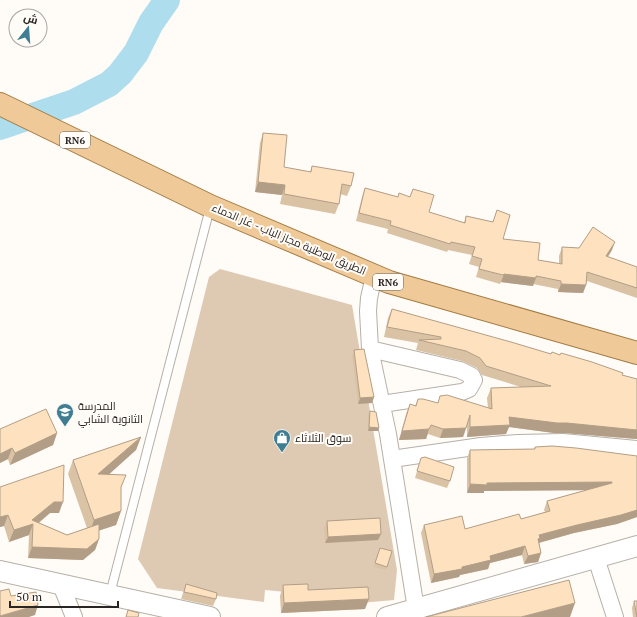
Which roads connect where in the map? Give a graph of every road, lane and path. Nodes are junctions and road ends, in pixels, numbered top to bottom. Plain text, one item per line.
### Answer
1 (0, 104) edge
2 (210, 206) junction
3 (374, 276) junction
4 (370, 349) junction
5 (637, 353) edge
6 (382, 404) junction
7 (637, 449) edge
8 (392, 459) junction
9 (637, 546) edge
10 (596, 558) junction
11 (0, 571) edge
12 (61, 585) junction
13 (110, 594) junction
14 (416, 610) junction
15 (74, 617) edge
16 (210, 617) edge
17 (387, 617) edge
18 (615, 617) edge

1 - 2 main road, الطريق الوطنية مجاز الباب - غار الدماء / RN6
2 - 3 main road, الطريق الوطنية مجاز الباب - غار الدماء / RN6
2 - 13 lane
3 - 4 street
3 - 5 main road, الطريق الوطنية مجاز الباب - غار الدماء / RN6
4 - 6 street
4 - 6 street
6 - 8 street
7 - 8 street
8 - 14 street
9 - 10 street
10 - 14 street
10 - 18 street
11 - 12 street
12 - 13 street
12 - 15 street
13 - 16 street
14 - 17 street

